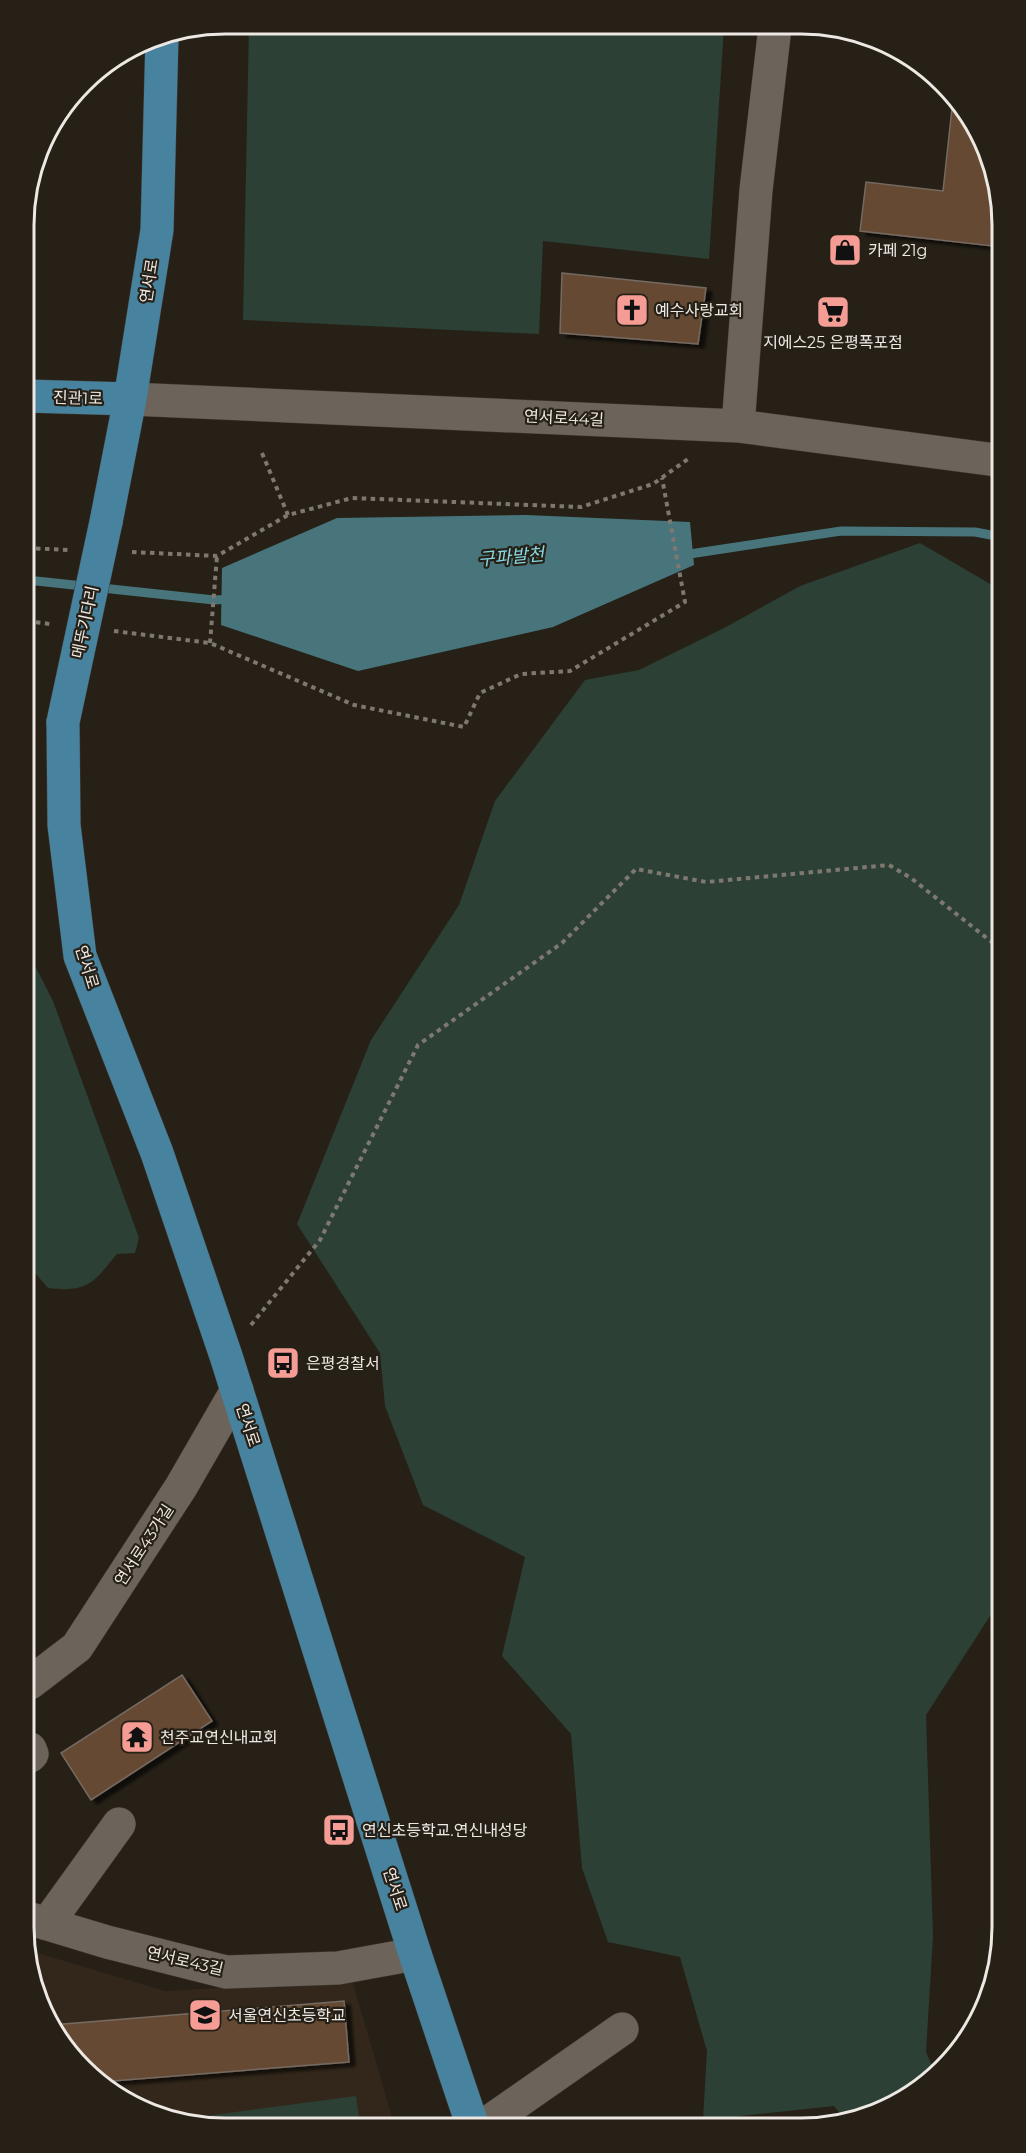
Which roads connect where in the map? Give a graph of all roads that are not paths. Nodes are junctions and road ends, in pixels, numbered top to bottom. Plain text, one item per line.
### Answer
1 (774, 35) edge
2 (162, 46) edge
3 (35, 396) edge
4 (130, 399) junction
5 (738, 426) junction
6 (992, 459) edge
7 (106, 522) joint
8 (63, 722) joint
9 (237, 1390) junction
10 (35, 1679) edge
11 (119, 1824) dead end
12 (39, 1921) edge
13 (415, 1954) junction
14 (622, 2029) dead end
15 (470, 2118) edge
16 (495, 2118) edge

1 - 5 street
2 - 4 main road, 연서로
3 - 4 main road, 진관1로
4 - 5 street, 연서로44길
4 - 7 main road, 연서로
5 - 6 street, 연서로44길
7 - 8 main road, 메뚜기다리, bridge
8 - 9 main road, 연서로
9 - 10 street, 연서로43가길
9 - 13 main road, 연서로
11 - 12 street
12 - 13 street, 연서로43길
13 - 15 main road, 연서로
14 - 16 street

